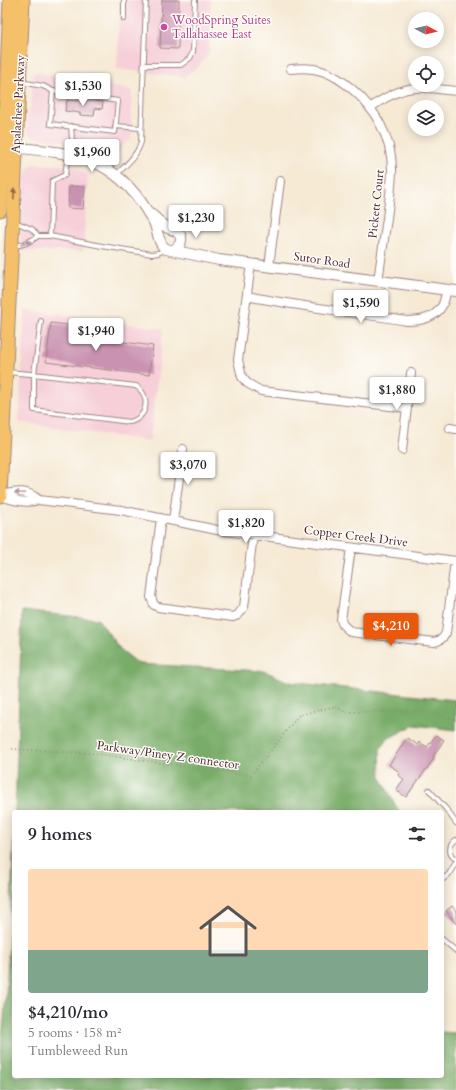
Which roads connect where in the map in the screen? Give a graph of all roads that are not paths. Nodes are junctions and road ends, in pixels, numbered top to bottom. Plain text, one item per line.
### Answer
1 (10, 0) edge
2 (23, 0) edge
3 (124, 0) edge
4 (146, 0) edge
5 (195, 0) edge
6 (124, 19) dead end
7 (144, 65) junction
8 (291, 69) dead end
9 (19, 82) junction
10 (53, 91) junction
11 (456, 91) edge
12 (6, 98) junction
13 (370, 108) junction
14 (0, 111) edge
15 (71, 126) junction
16 (115, 126) junction
17 (142, 128) junction
18 (5, 146) edge
19 (68, 154) junction
20 (78, 156) junction
21 (116, 175) junction
22 (280, 181) dead end
23 (1, 182) edge
24 (0, 210) edge
25 (146, 210) junction
26 (13, 221) junction
27 (171, 229) junction
28 (38, 236) junction
29 (50, 236) junction
30 (181, 239) junction
31 (11, 247) junction
32 (166, 247) junction
33 (193, 254) junction
34 (251, 264) junction
35 (269, 266) junction
36 (378, 281) junction
37 (451, 290) edge
38 (247, 296) junction
39 (41, 321) dead end
40 (411, 373) dead end
41 (34, 374) junction
42 (2, 378) edge
43 (407, 408) junction
44 (182, 449) dead end
45 (402, 450) dead end
46 (0, 496) edge
47 (161, 518) junction
48 (173, 521) junction
49 (253, 535) junction
50 (351, 548) junction
51 (455, 561) edge
52 (429, 790) dead end
53 (456, 823) edge
54 (456, 840) edge
55 (456, 861) edge
56 (444, 878) edge
57 (444, 941) edge
58 (456, 951) edge

1 - 12 main road, Apalachee Parkway
2 - 9 main road, Apalachee Parkway
3 - 6 lane
4 - 7 lane
5 - 7 lane
7 - 17 lane
8 - 13 street, Pickett Court
9 - 10 lane
9 - 18 main road, Apalachee Parkway
10 - 15 lane
10 - 16 lane
11 - 13 street
12 - 14 lane
12 - 18 main road, Apalachee Parkway
13 - 36 street, Pickett Court
15 - 16 lane
15 - 20 lane
16 - 17 lane
17 - 21 lane
18 - 19 street
18 - 23 main road, Apalachee Parkway
26 -> 18 main road, Apalachee Parkway
19 - 20 street
19 - 29 lane
20 - 21 street
21 - 25 street
22 - 35 street
23 - 24 main road, Apalachee Parkway
25 - 27 street
25 - 32 street
26 - 28 lane
26 - 31 main road, Apalachee Parkway
27 - 30 street
27 - 32 street
28 - 29 lane, Sutor Road
31 -> 28 lane
29 - 32 lane, Sutor Road
30 - 32 street
30 - 33 street
31 - 42 main road, Apalachee Parkway
32 - 33 street, Sutor Road
33 - 34 street, Sutor Road
34 - 35 street, Sutor Road
34 - 38 street
35 - 36 street, Sutor Road
36 - 37 street, Sutor Road
37 - 38 street, Sutor Road
38 - 43 street
39 - 41 lane
40 - 43 street
41 - 41 lane
41 - 42 lane
42 - 46 main road, Apalachee Parkway
43 - 45 street
44 - 48 street
46 - 47 street, Copper Creek Drive
47 - 48 street, Copper Creek Drive
47 - 49 street
48 - 49 street, Copper Creek Drive
49 - 50 street, Copper Creek Drive
50 - 51 street, Copper Creek Drive
50 - 51 street
52 - 53 lane
54 - 55 lane
55 - 56 lane
57 - 58 lane

